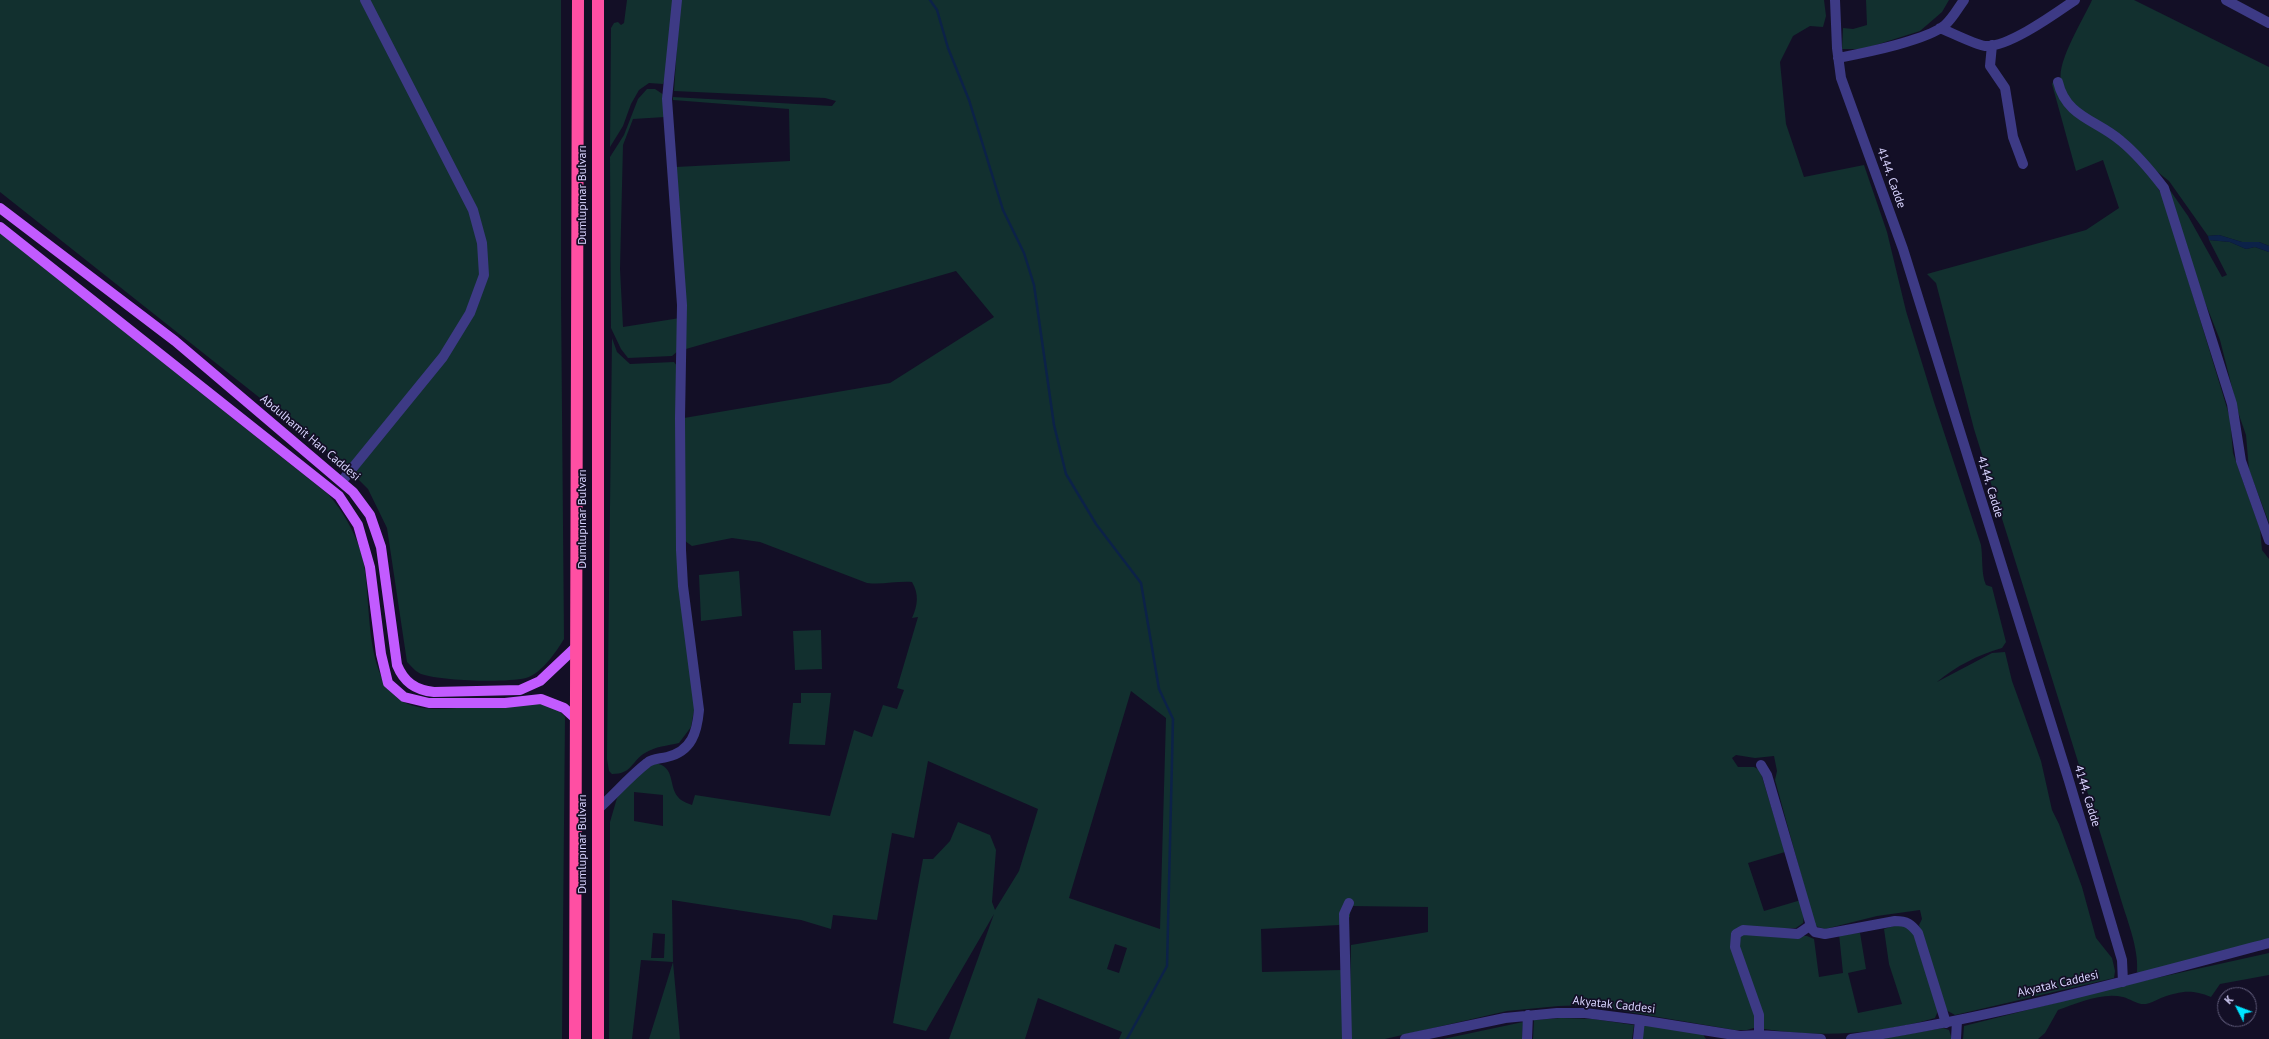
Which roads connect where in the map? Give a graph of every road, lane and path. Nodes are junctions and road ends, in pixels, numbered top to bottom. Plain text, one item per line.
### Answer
1 (365, 0) edge
2 (578, 0) edge
3 (598, 0) edge
4 (677, 0) edge
5 (1835, 0) edge
6 (1964, 0) edge
7 (2075, 0) edge
8 (2226, 0) edge
9 (2268, 18) edge
10 (1940, 28) junction
11 (1992, 45) junction
12 (1838, 58) junction
13 (2058, 82) dead end
14 (2023, 164) dead end
15 (0, 208) edge
16 (0, 227) edge
17 (342, 481) junction
18 (2269, 540) edge
19 (576, 647) junction
20 (575, 718) junction
21 (1761, 765) dead end
22 (597, 810) junction
23 (1349, 903) dead end
24 (1811, 925) junction
25 (2269, 943) edge
26 (2123, 982) junction
27 (1528, 1015) junction
28 (1640, 1020) junction
29 (1957, 1021) junction
30 (1946, 1023) junction
31 (1759, 1035) junction
32 (1740, 1038) edge
33 (575, 1039) edge
34 (598, 1039) edge
35 (1347, 1039) edge
36 (1405, 1039) edge
37 (1527, 1039) edge
38 (1638, 1039) edge
39 (1821, 1039) edge
40 (1851, 1039) edge
41 (1956, 1039) edge

1 - 17 street
2 - 19 highway, Dumlupınar Bulvarı
3 - 22 highway, Dumlupınar Bulvarı
4 - 22 street
5 - 12 street, 4144. Cadde
6 - 10 street
7 - 11 street
8 - 9 street
10 - 11 street
10 - 12 street
11 - 14 street
12 - 26 street, 4144. Cadde
13 - 18 street
15 - 17 main road, Abdulhamit Han Caddesi
16 - 20 main road
17 - 19 main road, Abdulhamit Han Caddesi
19 - 20 highway, Dumlupınar Bulvarı
20 - 33 highway, Dumlupınar Bulvarı
21 - 24 street
22 - 34 highway, Dumlupınar Bulvarı
23 - 35 street
24 - 30 street
24 - 31 street
25 - 26 street, Akyatak Caddesi
26 - 29 street, Akyatak Caddesi
27 - 28 street, Akyatak Caddesi
27 - 36 street, Akyatak Caddesi
27 - 37 street
28 - 32 street, Akyatak Caddesi
28 - 38 street
29 - 30 street, Akyatak Caddesi
29 - 41 street
30 - 40 street, Akyatak Caddesi
31 - 32 street, Akyatak Caddesi
31 - 39 street, Akyatak Caddesi

